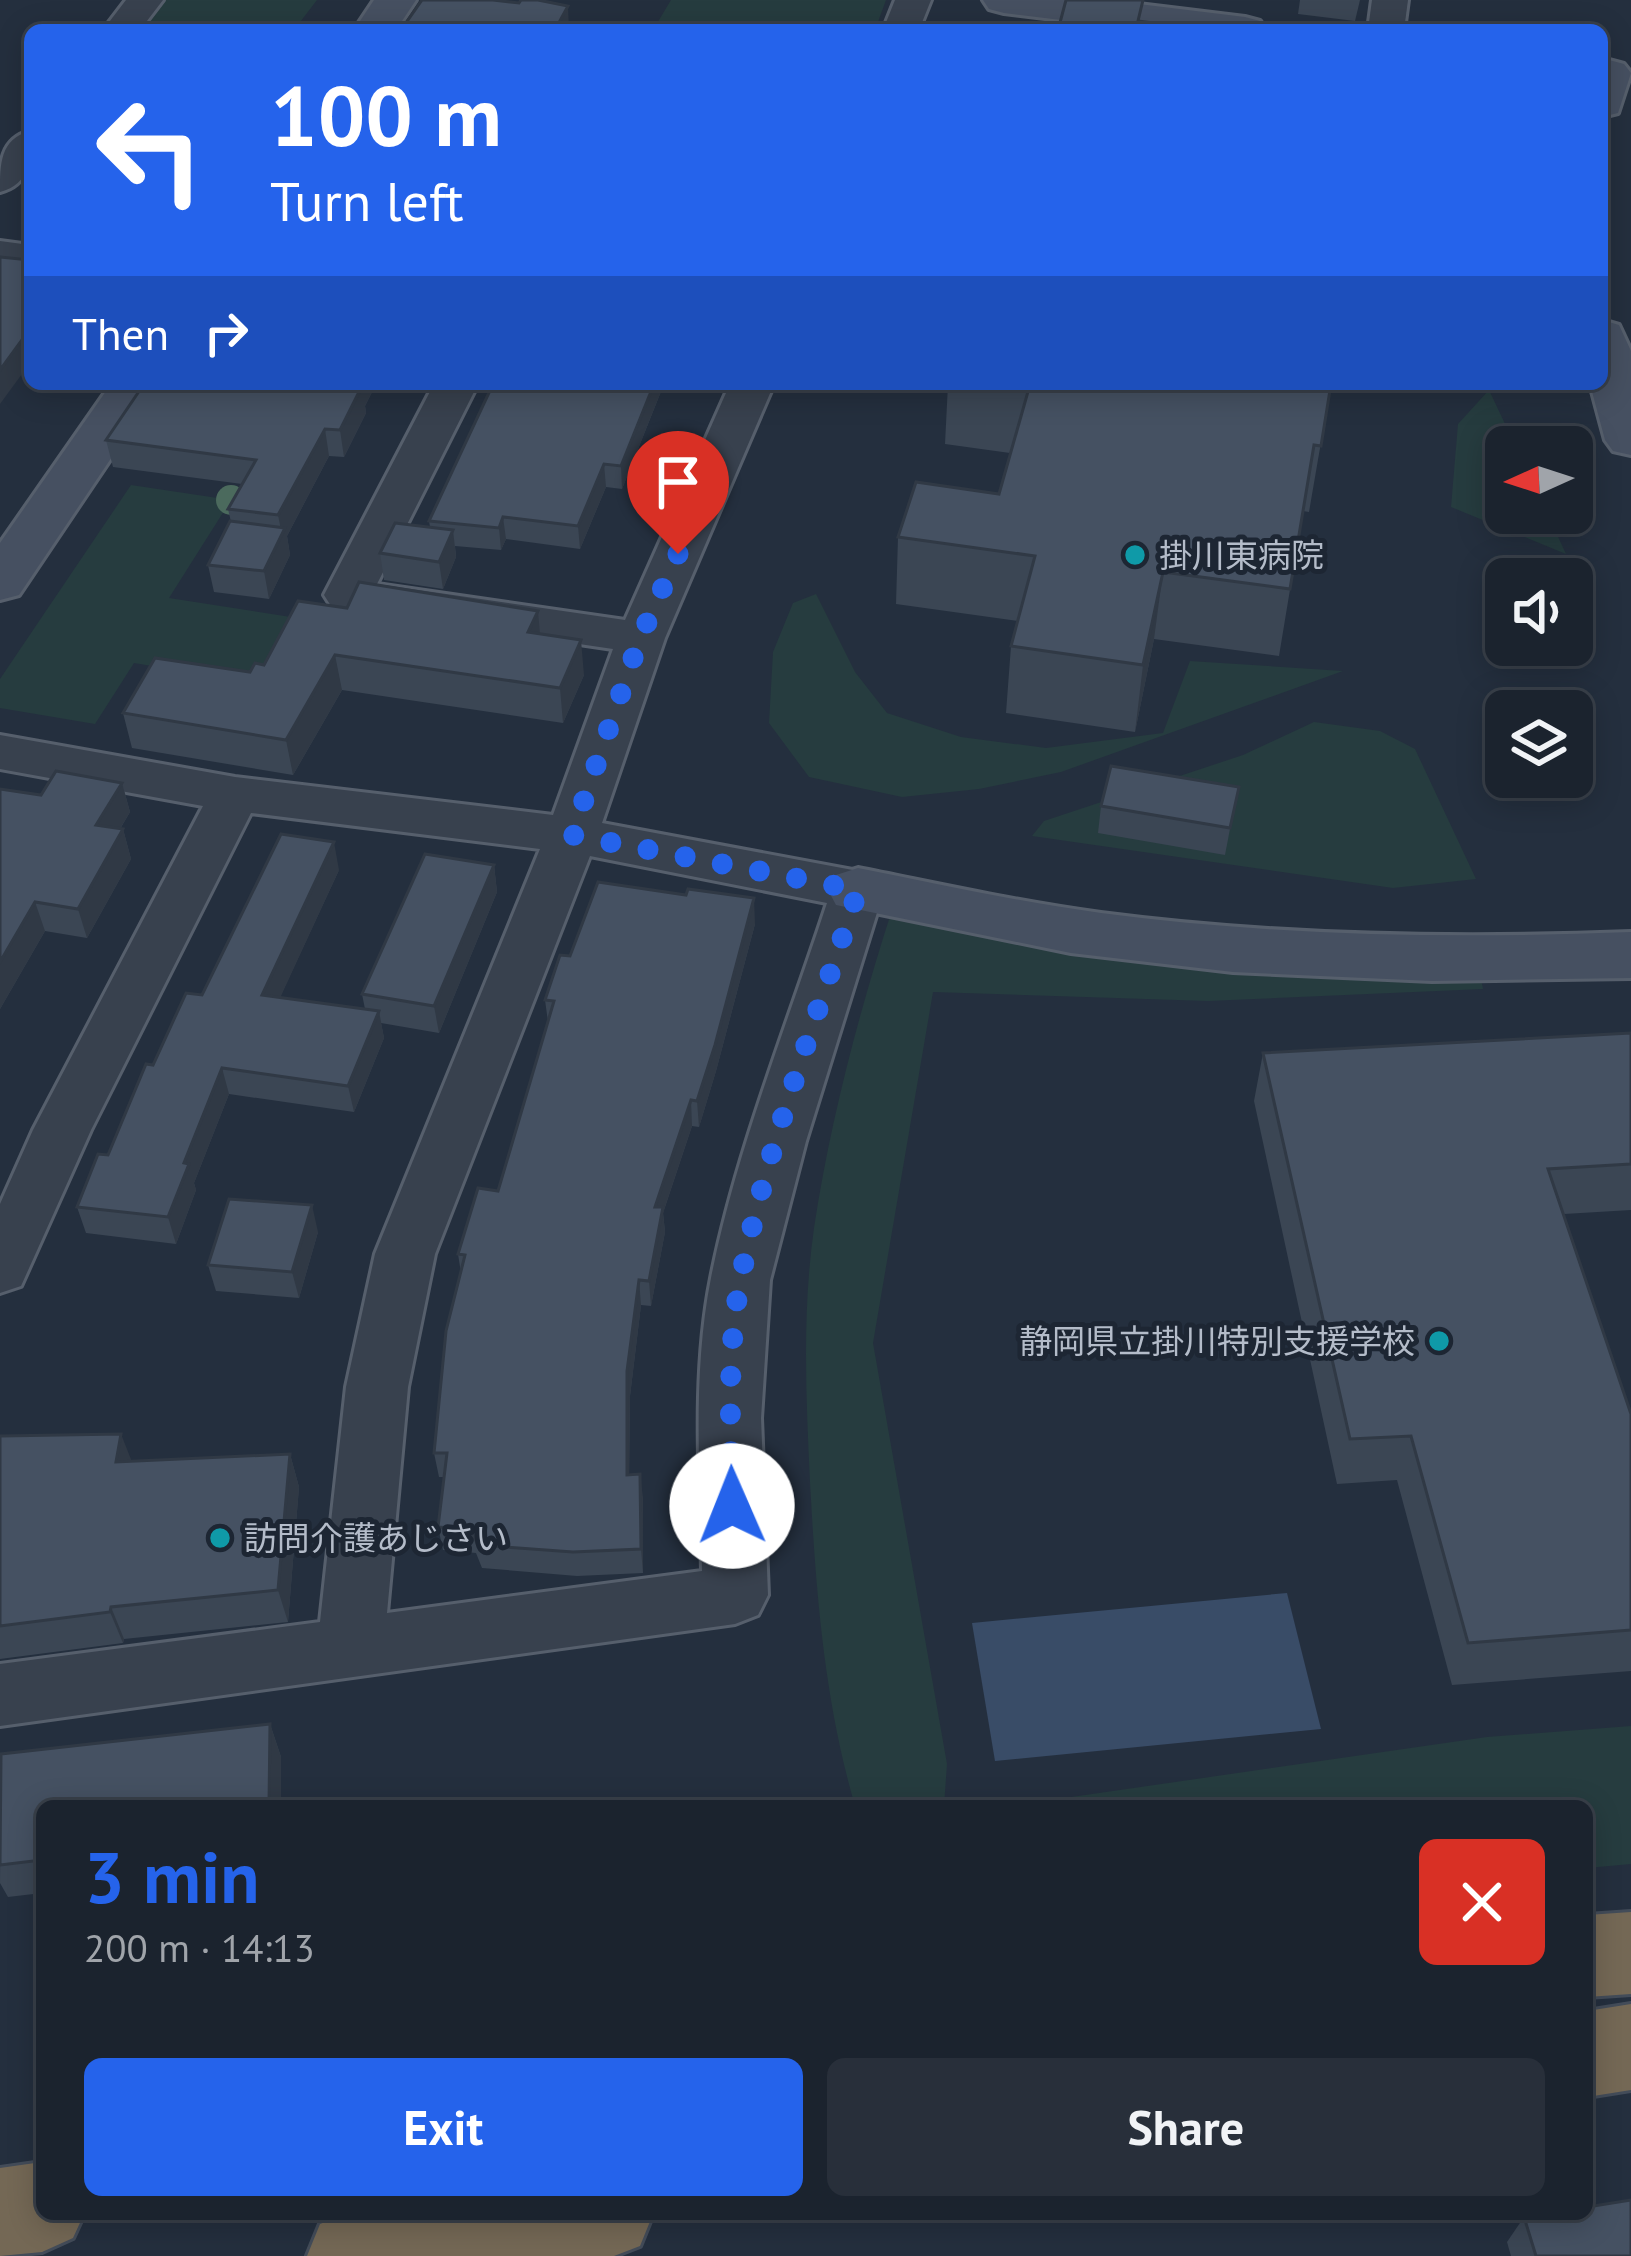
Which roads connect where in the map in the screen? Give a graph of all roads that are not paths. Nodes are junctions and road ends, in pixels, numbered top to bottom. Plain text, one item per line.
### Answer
1 (145, 0) edge
2 (1004, 0) edge
3 (126, 24) edge
4 (1197, 24) edge
5 (24, 150) edge
6 (0, 180) edge
7 (1608, 357) edge
8 (132, 390) edge
9 (453, 390) edge
10 (749, 390) edge
11 (1631, 440) edge
12 (0, 583) edge
13 (640, 638) junction
14 (0, 752) edge
15 (235, 794) junction
16 (572, 835) junction
17 (858, 890) junction
18 (1631, 955) edge
19 (0, 1269) edge
20 (351, 1647) junction
21 (0, 1695) edge
22 (1631, 1953) edge
23 (1593, 1956) edge
24 (1631, 2047) edge
25 (1593, 2056) edge
26 (1593, 2057) edge
27 (1631, 2060) edge
28 (36, 2208) edge
29 (0, 2213) edge
30 (571, 2220) edge
31 (352, 2256) edge

1 - 3 street
2 - 4 street
5 - 6 street
7 - 11 street
8 - 12 street
9 - 13 street
10 - 13 street
13 - 16 street
14 - 15 street
15 - 16 street
15 - 19 street
16 - 17 street
16 - 20 street
17 - 18 street
17 - 20 street
20 - 21 street
22 - 23 highway
24 - 25 highway
26 - 27 highway
28 - 29 highway
30 - 31 highway

